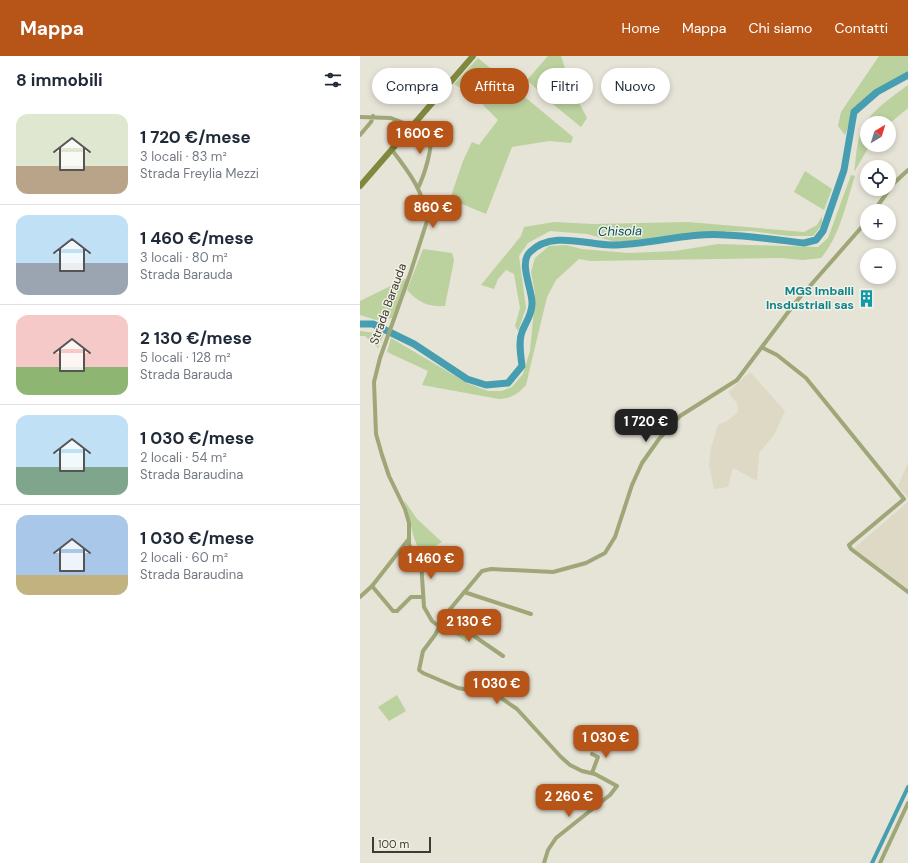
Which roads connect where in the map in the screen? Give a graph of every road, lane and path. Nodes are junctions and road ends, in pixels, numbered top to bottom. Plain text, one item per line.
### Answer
1 (473, 56) edge
2 (373, 116) junction
3 (360, 117) edge
4 (413, 125) junction
5 (360, 135) edge
6 (392, 150) junction
7 (908, 170) edge
8 (360, 186) edge
9 (418, 188) junction
10 (879, 204) edge
11 (860, 229) edge
12 (763, 348) junction
13 (408, 540) junction
14 (372, 586) junction
15 (464, 592) junction
16 (908, 592) edge
17 (360, 597) edge
18 (422, 597) junction
19 (531, 614) dead end
20 (445, 616) junction
21 (440, 627) junction
22 (503, 656) dead end
23 (592, 754) dead end
24 (592, 774) junction
25 (908, 803) edge
26 (544, 863) edge
27 (880, 863) edge

1 - 4 main road
2 - 3 street
2 - 4 street
2 - 5 street
4 - 6 main road
4 - 9 street
6 - 8 main road
6 - 9 street, Strada Barauda
7 - 10 street
9 - 13 street, Strada Barauda
11 - 12 street
12 - 15 street
12 - 16 street
13 - 14 street
13 - 18 street
14 - 17 street
14 - 18 street
15 - 19 street
15 - 20 street
18 - 21 street
20 - 21 street
20 - 22 street
21 - 24 street
23 - 24 street
24 - 26 street
25 - 27 street

